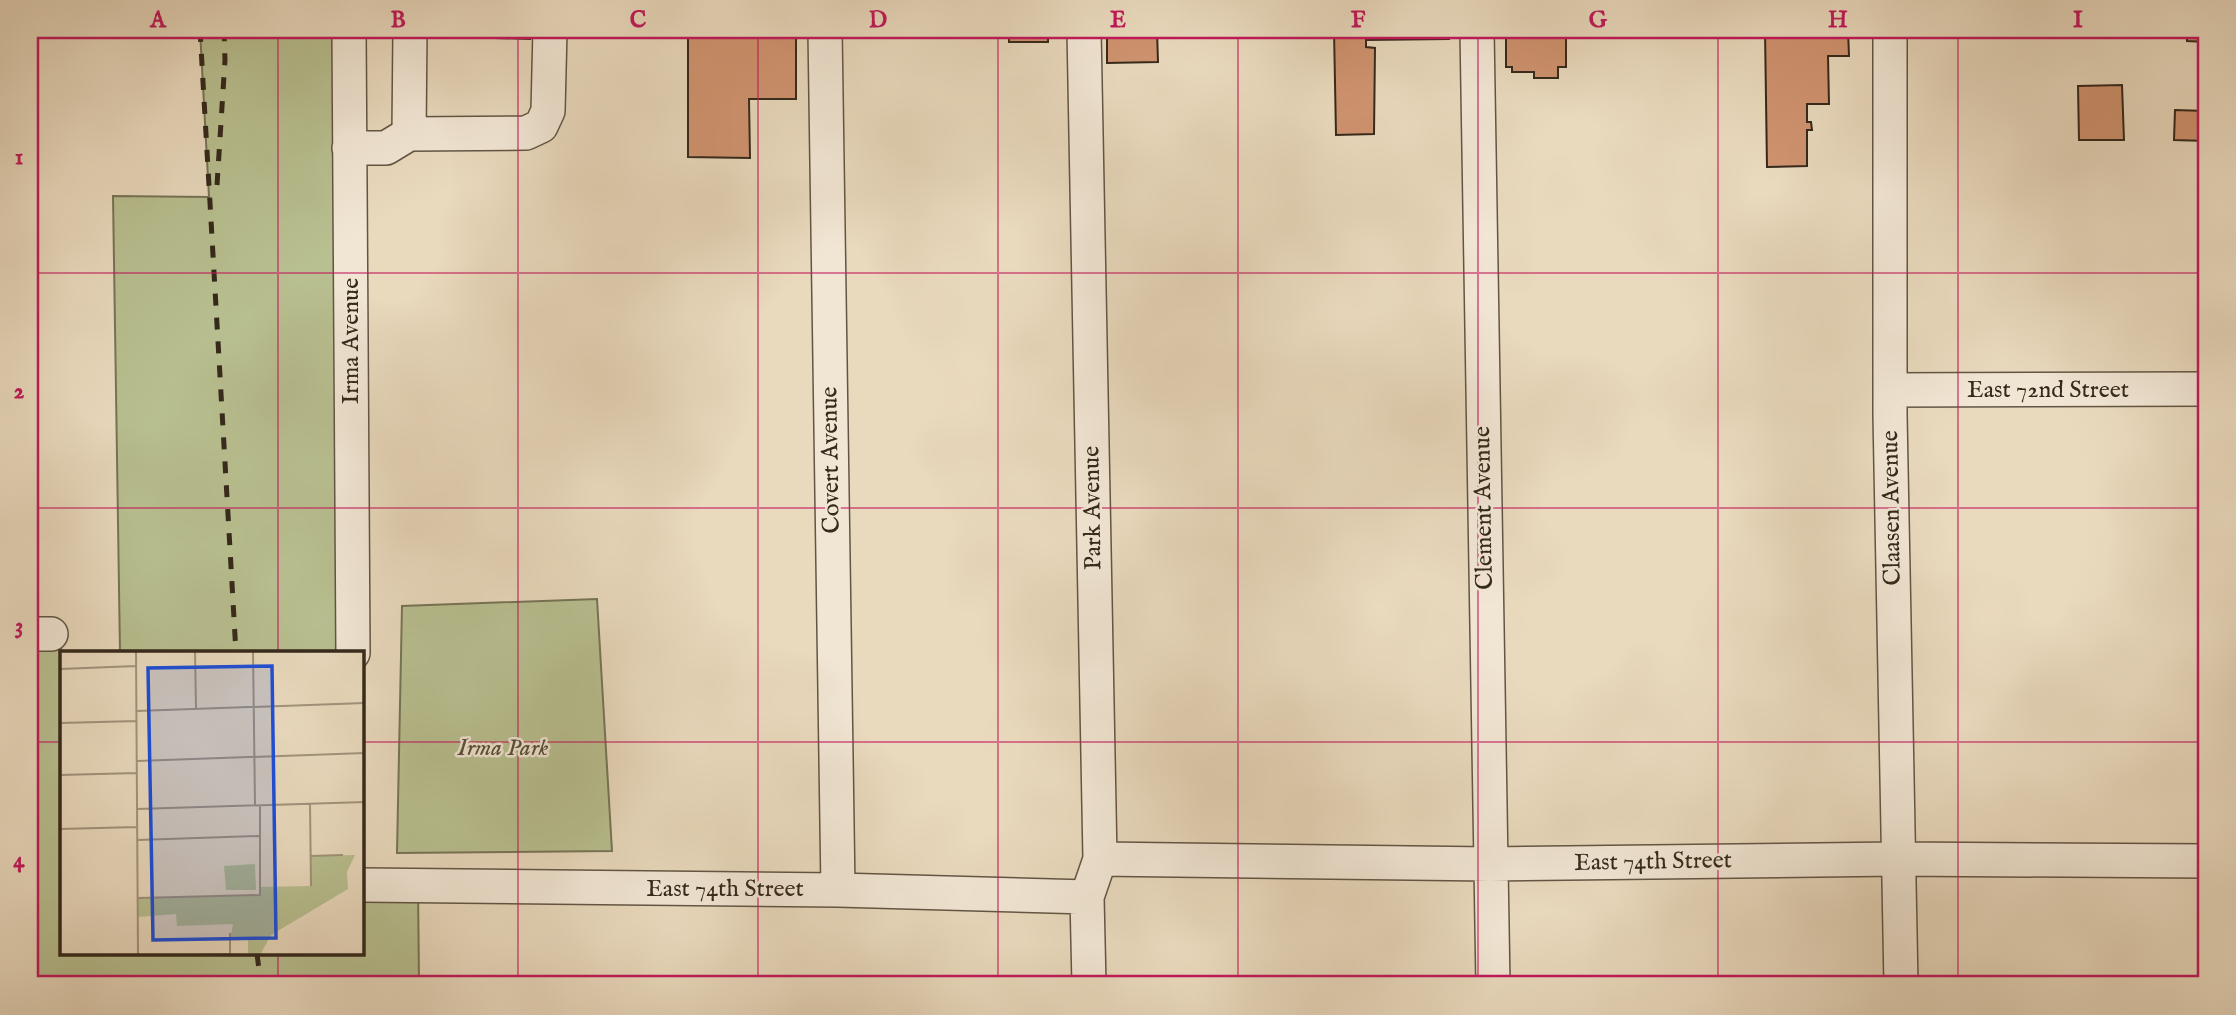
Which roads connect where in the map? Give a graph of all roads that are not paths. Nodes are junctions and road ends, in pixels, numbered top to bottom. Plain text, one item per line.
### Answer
1 (349, 30) edge
2 (410, 30) edge
3 (550, 30) edge
4 (825, 30) edge
5 (1084, 30) edge
6 (1477, 30) edge
7 (1890, 30) edge
8 (409, 134) junction
9 (349, 148) junction
10 (2206, 389) edge
11 (1890, 390) junction
12 (353, 651) edge
13 (1100, 859) junction
14 (1897, 859) junction
15 (2206, 861) edge
16 (1490, 864) junction
17 (364, 886) edge
18 (838, 890) junction
19 (1087, 897) junction
20 (1089, 985) edge
21 (1493, 985) edge
22 (1900, 985) edge

1 - 9 street, Irma Avenue
2 - 8 street
3 - 8 street
4 - 18 street, Covert Avenue
5 - 13 street, Park Avenue
6 - 16 street, Clement Avenue
7 - 11 street, Claasen Avenue
8 - 9 street
9 - 12 street, Irma Avenue
10 - 11 street, East 72nd Street
11 - 14 street, Claasen Avenue
13 - 16 street, East 74th Street
13 - 19 street, Park Avenue
14 - 15 street, East 74th Street
14 - 16 street, East 74th Street
14 - 22 street, Claasen Avenue
16 - 21 street, Clement Avenue
17 - 18 street, East 74th Street
18 - 19 street, East 74th Street
19 - 20 street, Park Avenue

